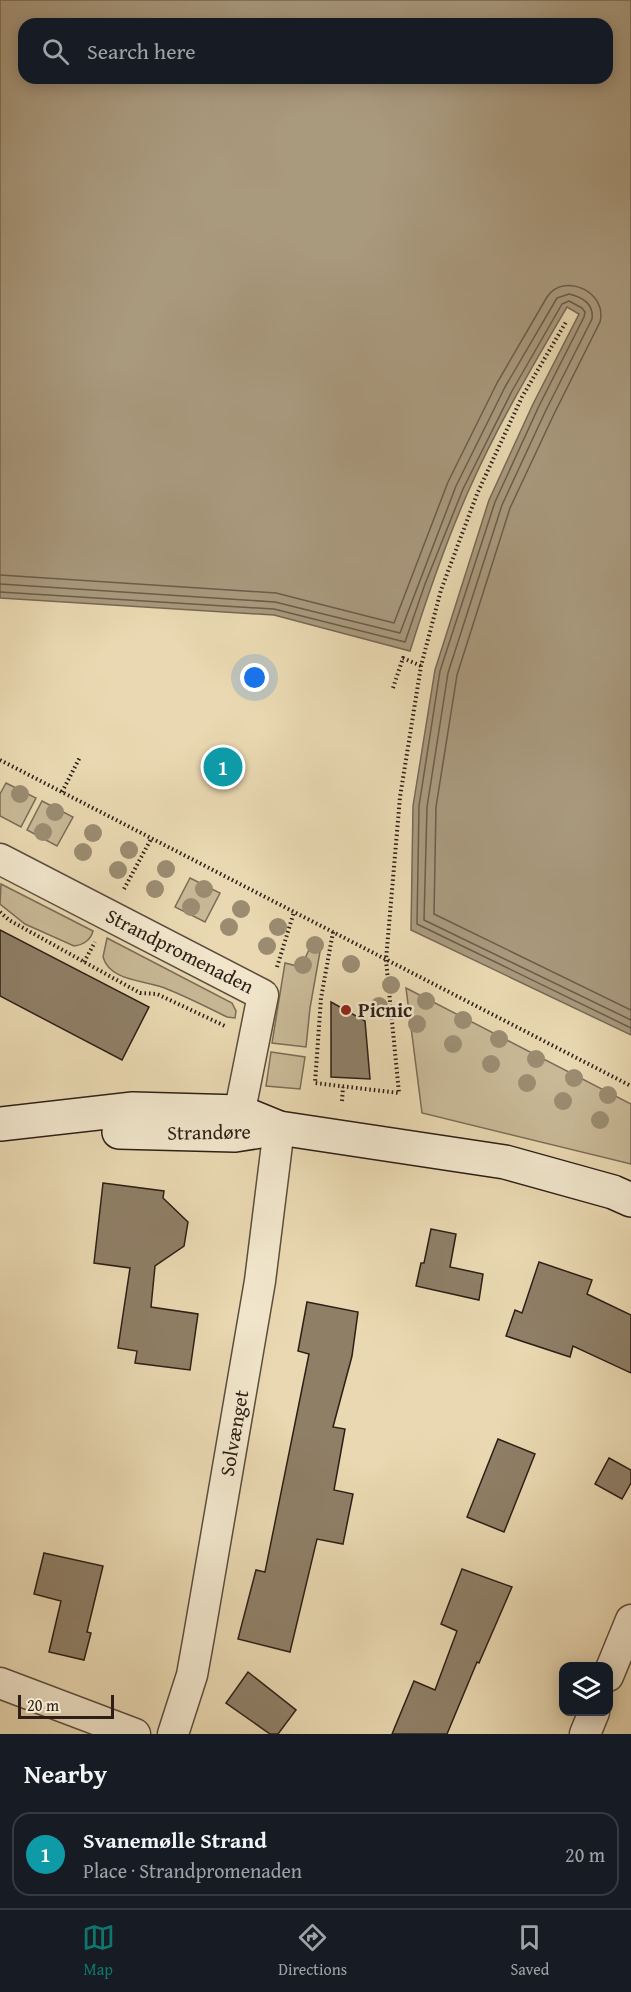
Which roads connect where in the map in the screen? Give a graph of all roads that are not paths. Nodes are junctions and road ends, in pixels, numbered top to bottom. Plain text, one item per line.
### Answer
1 (0, 859) edge
2 (238, 1124) junction
3 (0, 1125) edge
4 (279, 1128) junction
5 (631, 1200) edge
6 (631, 1620) edge
7 (613, 1666) edge
8 (0, 1683) edge
9 (592, 1716) edge
10 (135, 1734) edge
11 (173, 1734) edge
12 (585, 1734) edge

1 - 2 street, Strandpromenaden
2 - 3 street, Strandøre
2 - 4 street, Strandøre
4 - 5 street
4 - 11 street, Solvænget
6 - 7 street
8 - 10 street
9 - 12 street

